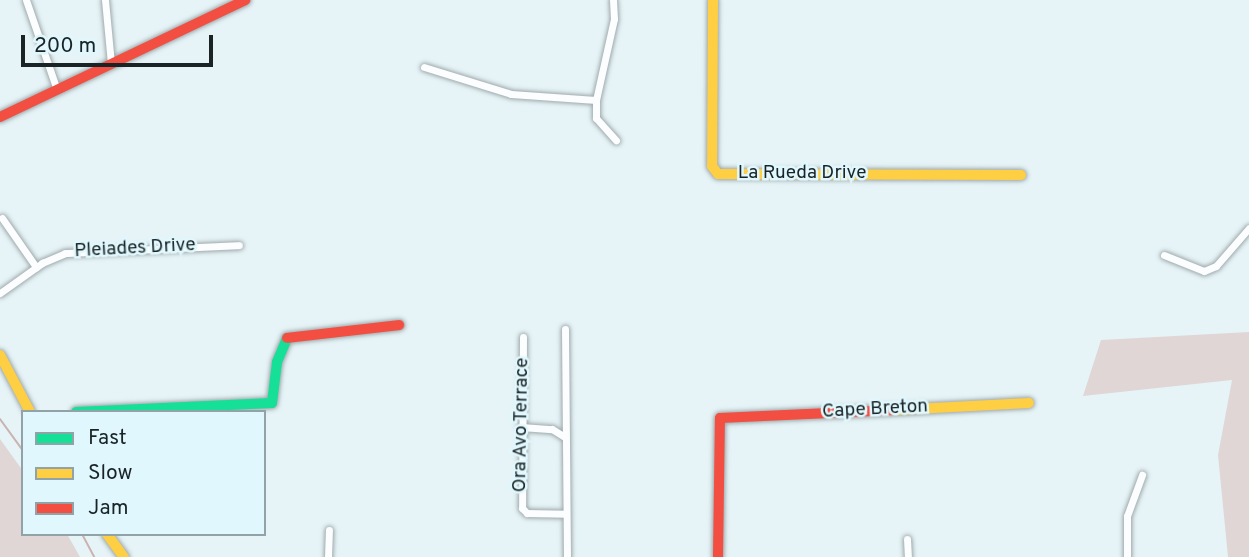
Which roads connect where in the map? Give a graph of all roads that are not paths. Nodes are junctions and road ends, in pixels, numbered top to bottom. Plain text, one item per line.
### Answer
1 (26, 0) edge
2 (105, 0) edge
3 (245, 0) edge
4 (613, 0) edge
5 (713, 0) edge
6 (111, 64) junction
7 (424, 67) dead end
8 (57, 90) junction
9 (596, 100) junction
10 (0, 117) edge
11 (617, 141) dead end
12 (1021, 175) dead end
13 (2, 218) edge
14 (1249, 228) edge
15 (239, 245) dead end
16 (1164, 255) dead end
17 (36, 267) junction
18 (0, 293) edge
19 (398, 325) dead end
20 (565, 329) dead end
21 (523, 337) dead end
22 (0, 355) edge
23 (1029, 403) dead end
24 (29, 410) edge
25 (120, 410) edge
26 (521, 427) junction
27 (565, 437) junction
28 (1142, 475) dead end
29 (566, 514) junction
30 (329, 530) dead end
31 (108, 536) edge
32 (907, 539) dead end
33 (124, 557) edge
34 (328, 557) edge
35 (567, 557) edge
36 (718, 557) edge
37 (908, 557) edge
38 (1127, 557) edge

1 - 8 street
2 - 6 street
3 - 6 street
4 - 9 street
5 - 12 street, La Rueda Drive
6 - 8 street
7 - 9 street
8 - 10 street
9 - 11 street
13 - 17 street
14 - 16 street
15 - 17 street, Pleiades Drive
17 - 18 street, Pleiades Drive
19 - 25 street
20 - 27 street
21 - 26 street, Ora Avo Terrace
22 - 24 street
23 - 36 street, Cape Breton
26 - 27 street
26 - 29 street, Ora Avo Terrace
27 - 29 street
28 - 38 street
29 - 35 street
30 - 34 street
31 - 33 street
32 - 37 street

